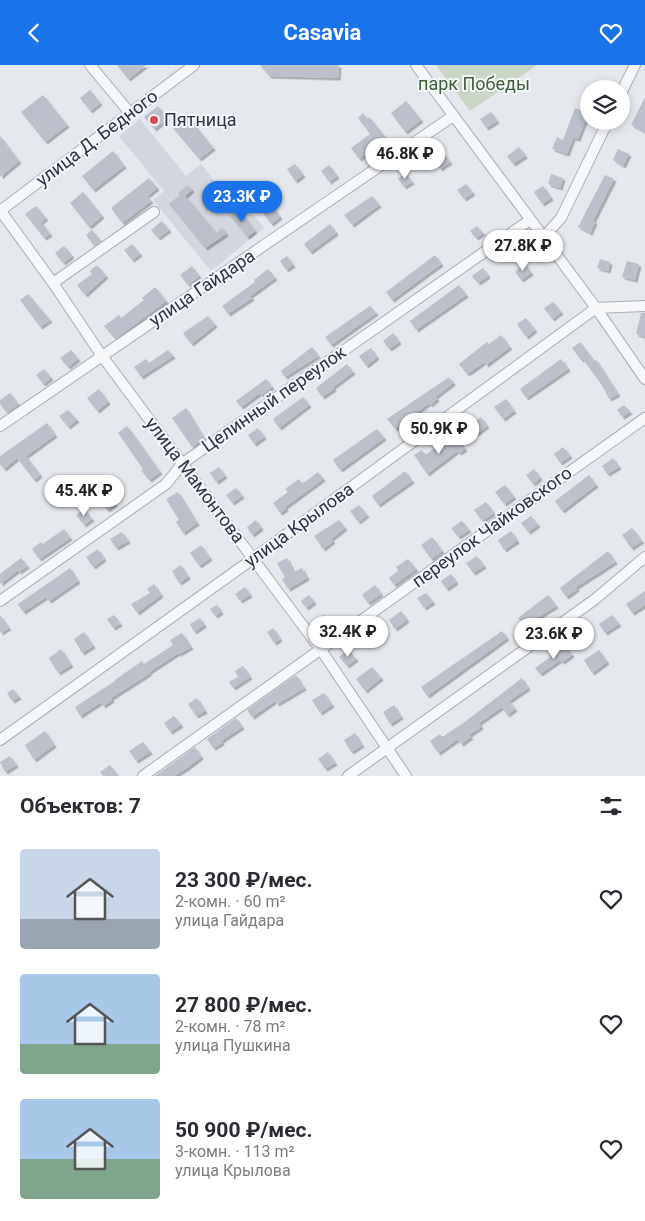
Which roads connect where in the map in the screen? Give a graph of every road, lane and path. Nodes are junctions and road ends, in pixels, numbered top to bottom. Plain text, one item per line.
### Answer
1 (90, 65) edge
2 (194, 65) edge
3 (416, 65) edge
4 (635, 65) edge
5 (628, 80) edge
6 (130, 113) junction
7 (453, 116) junction
8 (604, 130) edge
9 (0, 211) edge
10 (154, 212) dead end
11 (530, 220) junction
12 (543, 238) junction
13 (53, 283) junction
14 (645, 306) edge
15 (596, 308) junction
16 (102, 357) junction
17 (645, 379) edge
18 (645, 418) edge
19 (0, 426) edge
20 (183, 463) junction
21 (645, 557) edge
22 (254, 558) junction
23 (0, 601) edge
24 (321, 649) junction
25 (0, 740) edge
26 (388, 748) junction
27 (143, 776) edge
28 (348, 776) edge
29 (406, 776) edge

1 - 6 street
2 - 6 street, улица Д. Бедного
3 - 7 street
4 - 5 street
6 - 9 street, улица Д. Бедного
7 - 11 street
7 - 16 street, улица Гайдара
8 - 12 street
9 - 13 street, улица Мамонтова
10 - 13 street
11 - 12 street
11 - 20 street, Целинный переулок
12 - 15 street
13 - 16 street, улица Мамонтова
14 - 15 street
15 - 17 street
15 - 22 street, улица Крылова
16 - 19 street, улица Гайдара
16 - 20 street, улица Мамонтова
18 - 24 street, переулок Чайковского
20 - 22 street, улица Мамонтова
20 - 23 street, Целинный переулок
21 - 26 street
22 - 24 street, улица Мамонтова
22 - 25 street, улица Крылова
24 - 26 street, улица Мамонтова
24 - 27 street, переулок Чайковского
26 - 28 street
26 - 29 street, улица Мамонтова

